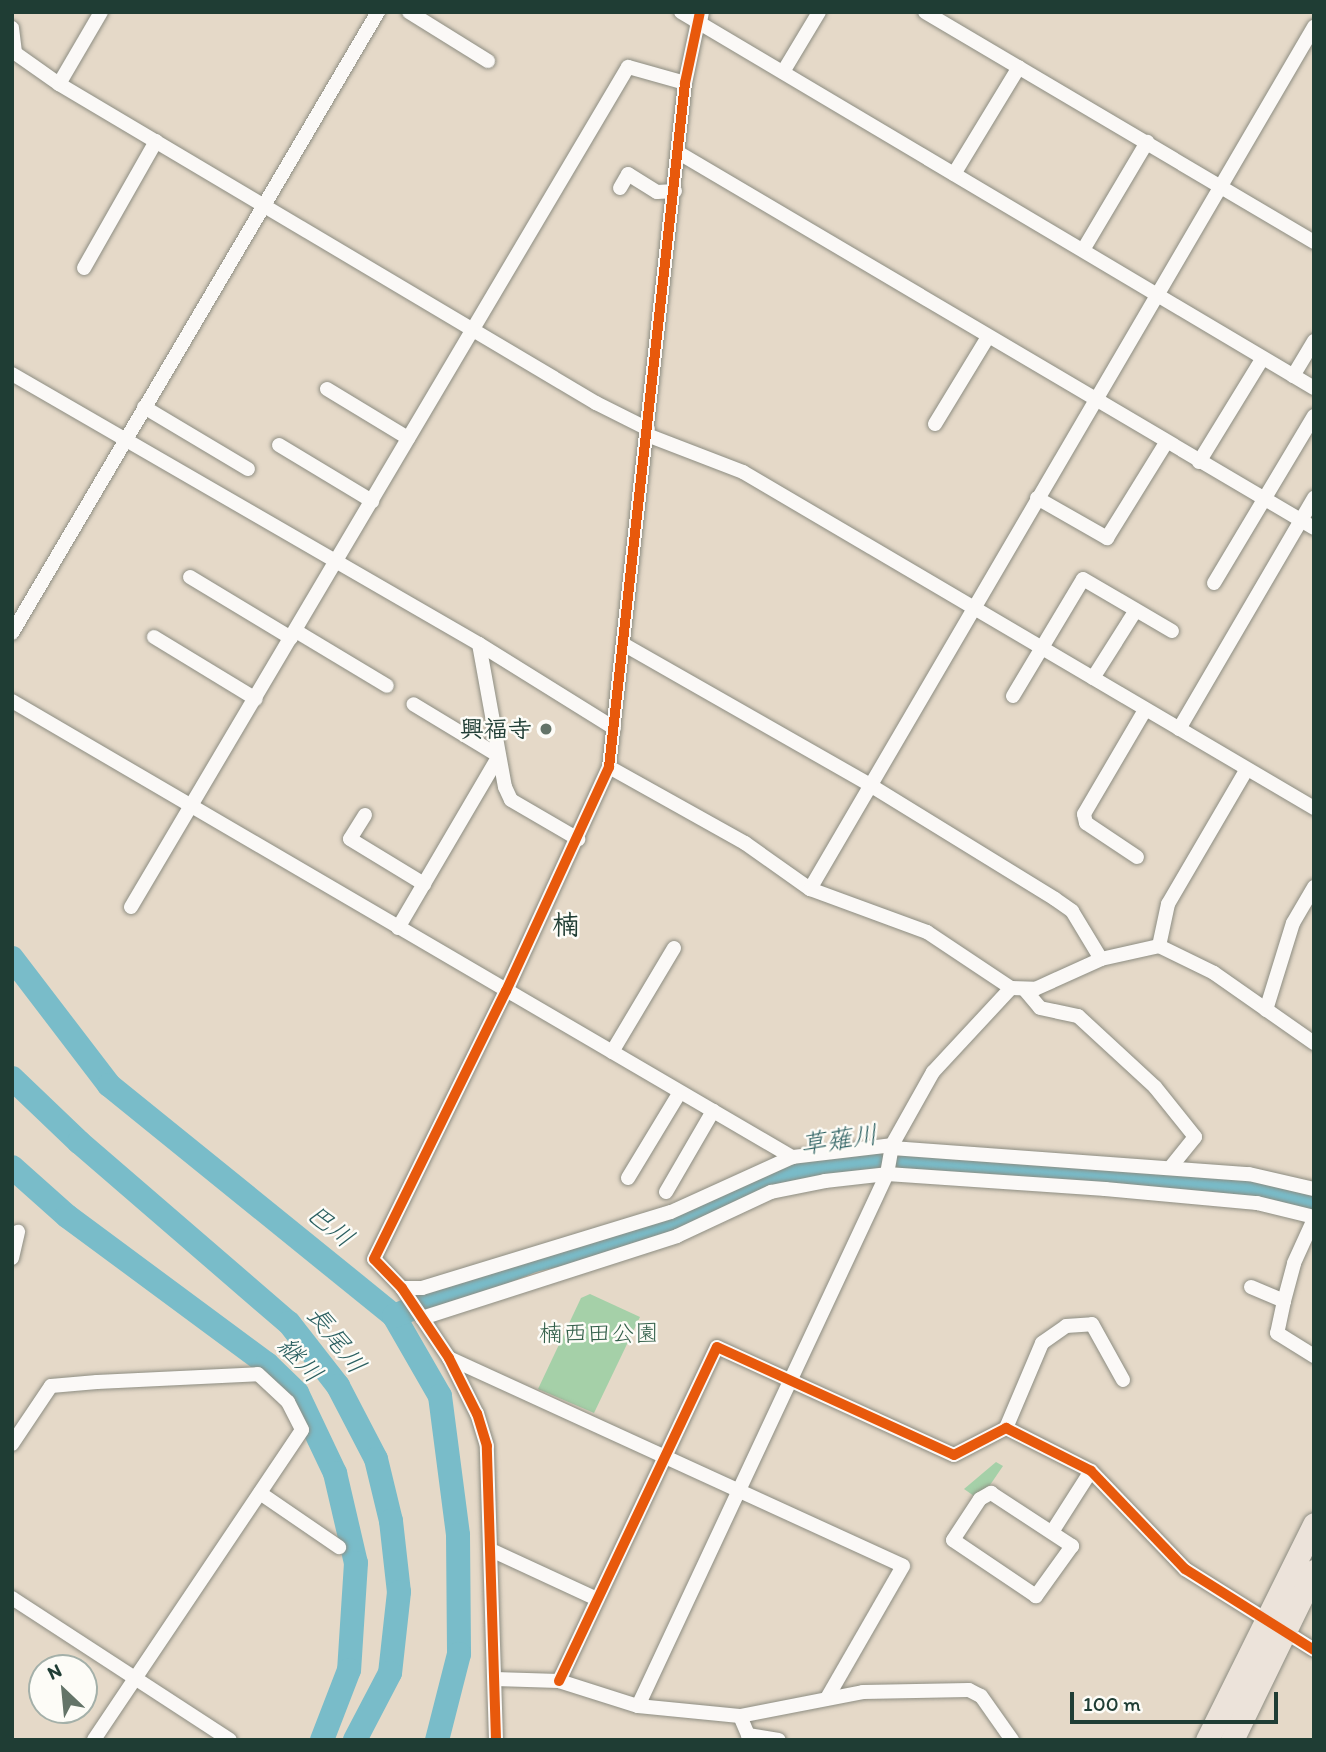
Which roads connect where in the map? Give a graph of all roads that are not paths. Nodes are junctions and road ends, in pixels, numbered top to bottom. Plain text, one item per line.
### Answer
1 (101, 12) edge
2 (378, 12) edge
3 (409, 12) edge
4 (681, 12) edge
5 (818, 12) edge
6 (925, 12) edge
7 (699, 17) edge
8 (1314, 27) edge
9 (12, 28) edge
10 (488, 61) dead end
11 (1019, 67) junction
12 (783, 72) junction
13 (685, 83) junction
14 (59, 84) junction
15 (156, 141) junction
16 (1147, 142) junction
17 (679, 153) junction
18 (954, 174) junction
19 (1220, 187) junction
20 (620, 188) dead end
21 (675, 191) junction
22 (264, 205) junction
23 (1314, 242) edge
24 (1083, 250) junction
25 (84, 268) dead end
26 (1156, 296) junction
27 (474, 327) junction
28 (988, 337) junction
29 (1314, 341) edge
30 (1262, 359) junction
31 (12, 374) edge
32 (1293, 376) junction
33 (1314, 388) edge
34 (327, 389) dead end
35 (1094, 400) junction
36 (144, 407) junction
37 (1314, 416) edge
38 (935, 424) dead end
39 (648, 432) junction
40 (408, 438) junction
41 (125, 439) junction
42 (1166, 443) junction
43 (279, 445) dead end
44 (1199, 462) junction
45 (248, 469) dead end
46 (1037, 498) junction
47 (1314, 498) edge
48 (1264, 499) junction
49 (372, 500) junction
50 (1307, 524) edge
51 (336, 562) junction
52 (190, 577) dead end
53 (1214, 583) dead end
54 (975, 608) junction
55 (1136, 610) junction
56 (1172, 631) dead end
57 (12, 633) edge
58 (293, 635) junction
59 (154, 637) dead end
60 (479, 644) junction
61 (623, 644) junction
62 (1041, 647) junction
63 (1093, 678) junction
64 (387, 686) dead end
65 (1013, 696) dead end
66 (256, 699) junction
67 (12, 701) edge
68 (414, 704) dead end
69 (1145, 710) junction
70 (614, 729) junction
71 (1179, 729) junction
72 (499, 756) junction
73 (610, 767) junction
74 (1247, 769) junction
75 (870, 785) junction
76 (192, 808) junction
77 (1314, 808) edge
78 (365, 815) dead end
79 (578, 839) junction
80 (1137, 857) dead end
81 (424, 884) junction
82 (1314, 887) edge
83 (810, 889) junction
84 (131, 907) dead end
85 (398, 928) junction
86 (1159, 946) junction
87 (674, 948) dead end
88 (1101, 959) junction
89 (1018, 989) junction
90 (506, 991) junction
91 (1266, 1010) junction
92 (1314, 1043) edge
93 (612, 1052) junction
94 (680, 1092) junction
95 (713, 1111) junction
96 (892, 1146) junction
97 (792, 1157) junction
98 (1107, 1163) junction
99 (1170, 1168) junction
100 (887, 1174) junction
101 (628, 1178) dead end
102 (1105, 1189) junction
103 (1314, 1189) edge
104 (666, 1192) dead end
105 (1314, 1218) edge
106 (18, 1233) dead end
107 (12, 1258) edge
108 (1251, 1287) dead end
109 (402, 1288) junction
110 (1284, 1301) junction
111 (422, 1318) junction
112 (1314, 1356) edge
113 (449, 1358) junction
114 (1123, 1380) dead end
115 (791, 1381) junction
116 (1006, 1428) junction
117 (12, 1444) edge
118 (666, 1455) junction
119 (1091, 1471) junction
120 (741, 1490) junction
121 (260, 1493) junction
122 (1314, 1524) edge
123 (1052, 1532) junction
124 (339, 1547) dead end
125 (491, 1550) junction
126 (1314, 1571) edge
127 (12, 1598) edge
128 (597, 1599) junction
129 (1275, 1627) junction
130 (1314, 1650) edge
131 (135, 1679) junction
132 (495, 1679) junction
133 (559, 1681) junction
134 (827, 1698) junction
135 (638, 1706) junction
136 (740, 1716) junction
137 (94, 1740) edge
138 (230, 1740) edge
139 (496, 1740) edge
140 (779, 1740) edge
141 (1012, 1740) edge
142 (1207, 1740) edge
143 (1232, 1740) edge

1 - 14 street
2 - 22 street
3 - 10 street
4 - 7 street
5 - 12 street
6 - 11 street
7 - 12 street
7 - 13 street
8 - 19 street
9 - 14 street
11 - 16 street
11 - 18 street
12 - 18 street
13 - 17 street
13 - 27 street
14 - 15 street
15 - 22 street
15 - 25 street
16 - 19 street
16 - 24 street
17 - 21 street
17 - 28 street
18 - 24 street
19 - 23 street
19 - 26 street
20 - 21 street
21 - 39 street
22 - 27 street
22 - 36 street
24 - 26 street
26 - 30 street
26 - 35 street
27 - 39 street
27 - 40 street
28 - 35 street
28 - 38 street
29 - 32 street
30 - 32 street
30 - 44 street
31 - 41 street
32 - 33 street
34 - 40 street
35 - 42 street
35 - 46 street
36 - 41 street
36 - 45 street
37 - 48 street
39 - 54 street
39 - 61 street
40 - 49 street
41 - 51 street
41 - 57 street
42 - 44 street
42 - 46 street
43 - 49 street
44 - 48 street
46 - 54 street
47 - 50 street
48 - 50 street
48 - 53 street
49 - 51 street
50 - 71 street
51 - 58 street
51 - 60 street
52 - 58 street
54 - 62 street
54 - 75 street
55 - 56 street
55 - 62 street
55 - 63 street
58 - 64 street
58 - 66 street
59 - 66 street
60 - 70 street
60 - 72 street
61 - 70 street
61 - 75 street
62 - 63 street
62 - 65 street
63 - 69 street
66 - 76 street
67 - 76 street
68 - 72 street
69 - 71 street
69 - 80 street
70 - 73 street
71 - 74 street
72 - 79 street
72 - 81 street
73 - 79 street
73 - 83 street
74 - 77 street
74 - 86 street
75 - 83 street
75 - 88 street
76 - 84 street
76 - 85 street
78 - 81 street
79 - 90 street
81 - 85 street
82 - 91 street
83 - 89 street
85 - 90 street
86 - 88 street
86 - 91 street
87 - 93 street
88 - 89 street
89 - 96 street
89 - 99 street
90 - 93 street
90 - 109 street
91 - 92 street
93 - 94 street
94 - 95 street
94 - 101 street
95 - 97 street
95 - 104 street
96 - 97 street
96 - 98 street
96 - 100 street
97 - 109 street
98 - 99 street
98 - 102 street
99 - 103 street
100 - 102 street
100 - 111 street
100 - 115 street
102 - 105 street
105 - 110 street
106 - 107 street
108 - 110 street
109 - 111 street
110 - 112 street
111 - 113 street
113 - 118 street
113 - 125 street
114 - 116 street
115 - 116 street
115 - 118 street
115 - 120 street
116 - 119 street
117 - 121 street
118 - 120 street
118 - 128 street
119 - 123 street
119 - 129 street
120 - 134 street
120 - 135 street
121 - 124 street
121 - 131 street
122 - 129 highway
123 - 123 street
125 - 128 street
125 - 132 street
126 - 129 highway
127 - 131 street
128 - 133 street
129 - 130 street
129 - 142 highway
129 - 143 highway
131 - 137 street
131 - 138 street
132 - 133 street
132 - 139 street
133 - 135 street
134 - 136 street
134 - 141 street
135 - 136 street
136 - 140 street

